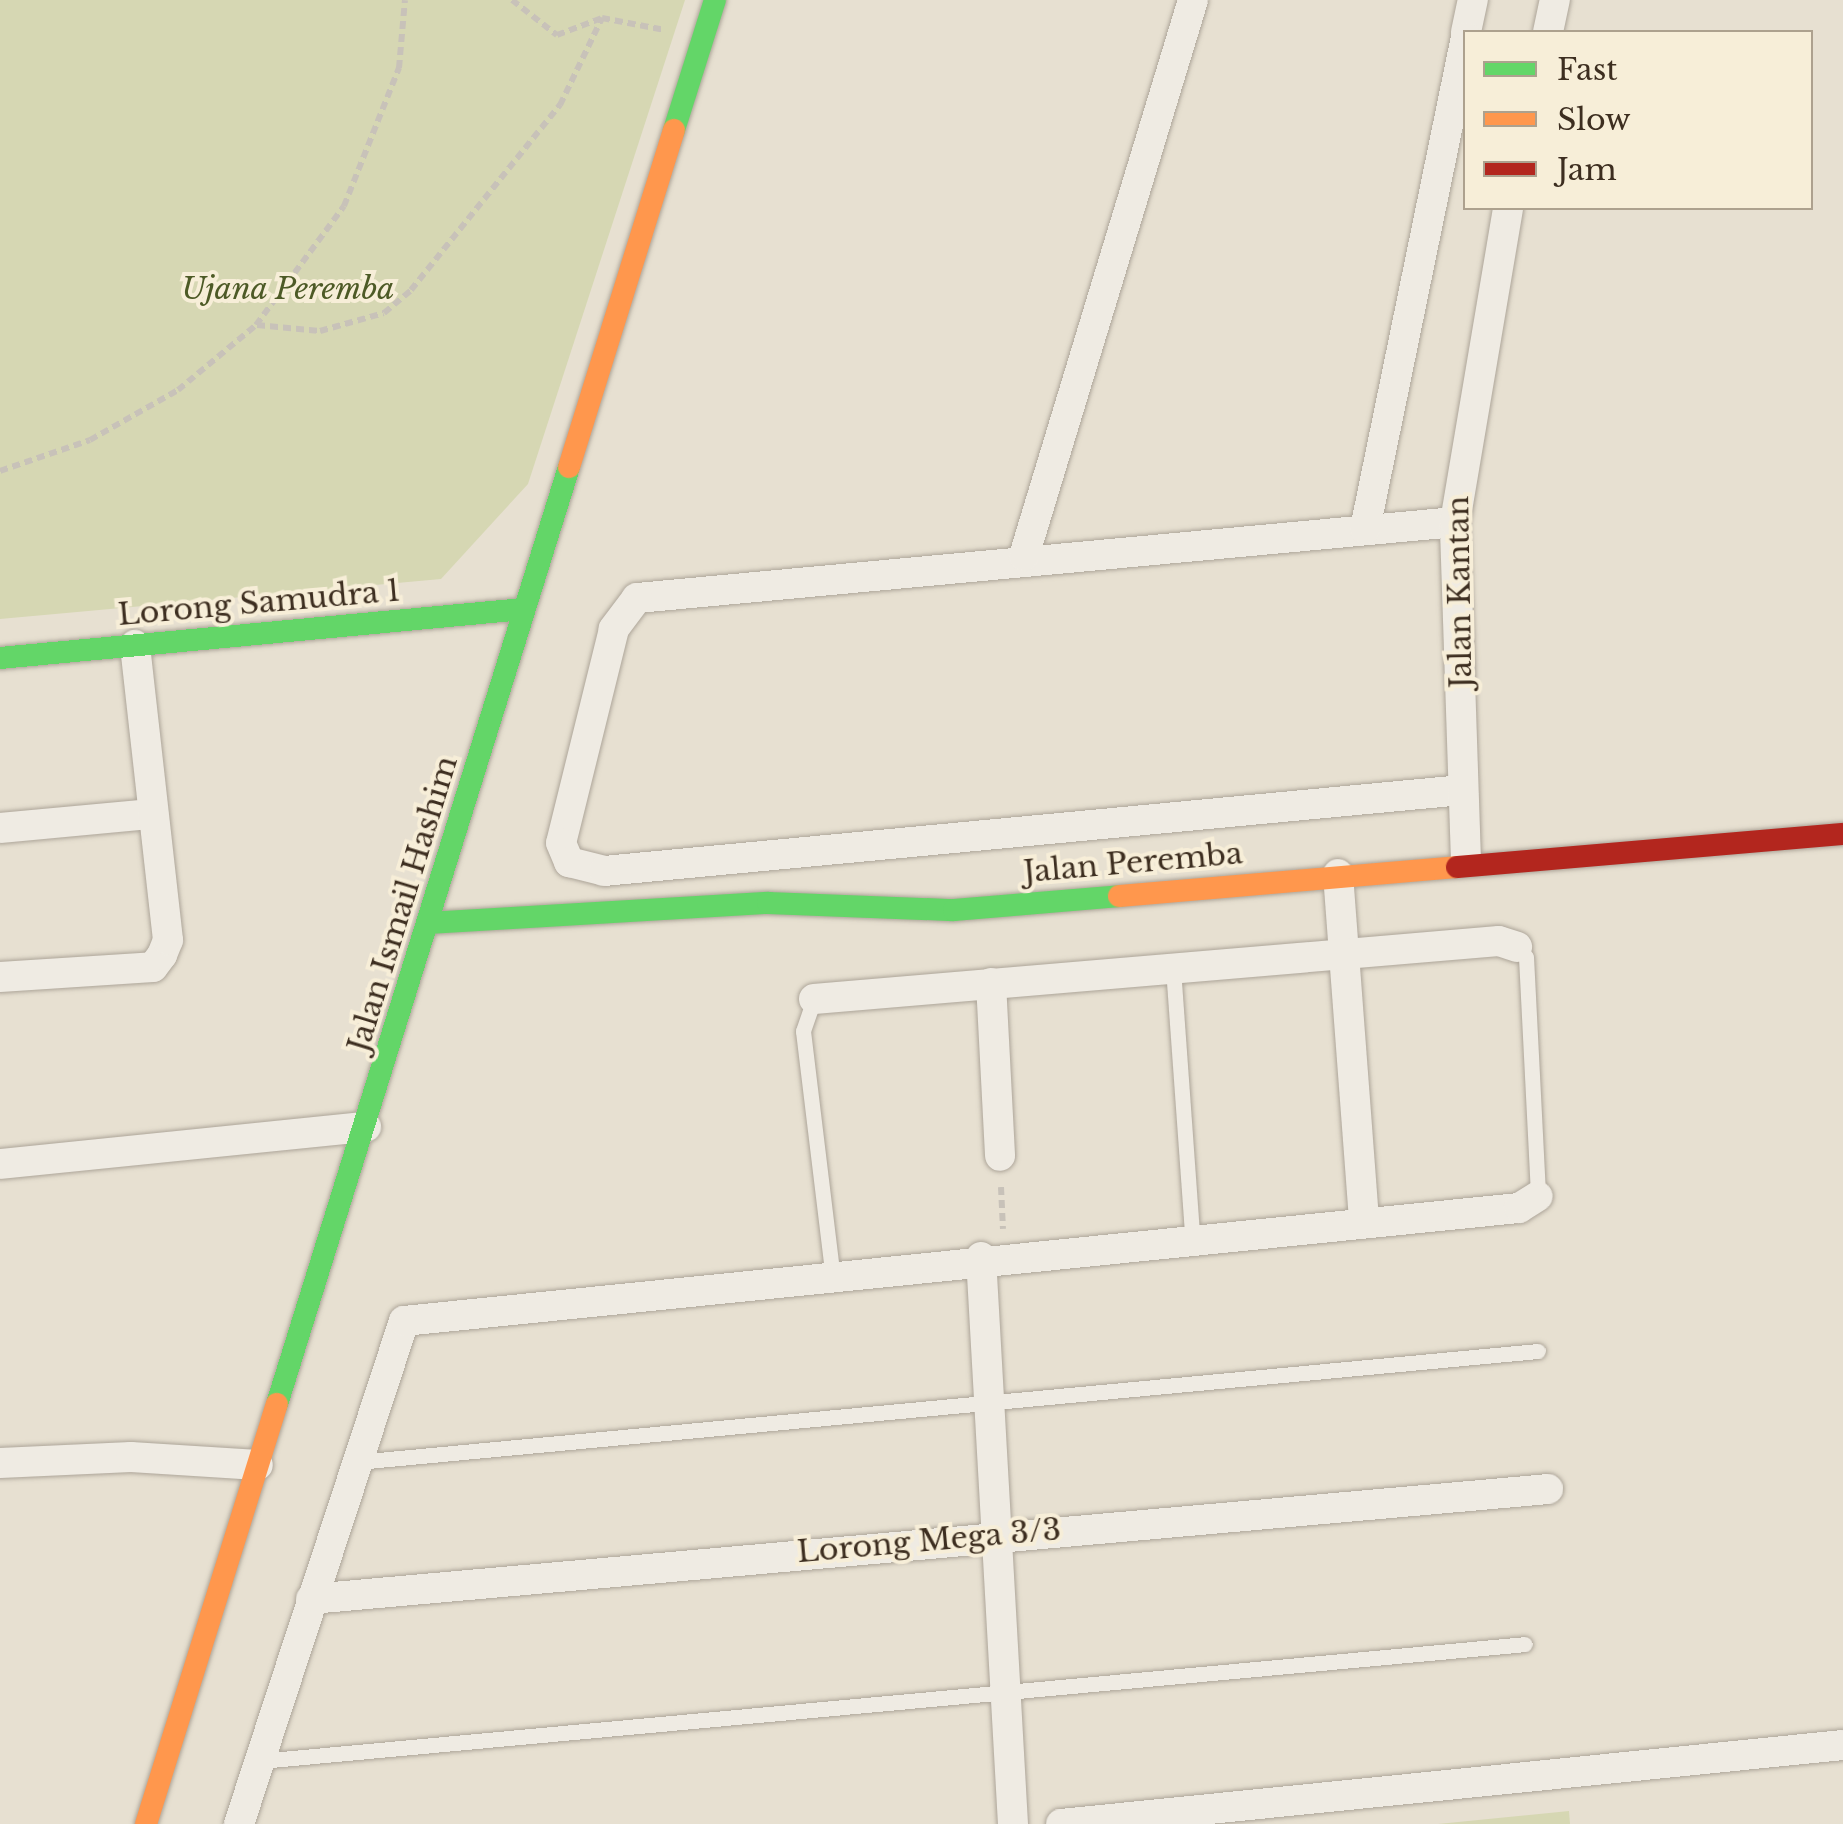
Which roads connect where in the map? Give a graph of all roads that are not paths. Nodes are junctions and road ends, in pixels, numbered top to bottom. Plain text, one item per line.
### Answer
1 (715, 0) edge
2 (1193, 0) edge
3 (1473, 0) edge
4 (1555, 0) edge
5 (1467, 30) edge
6 (1548, 30) edge
7 (1463, 50) edge
8 (1508, 210) edge
9 (1455, 522) junction
10 (1365, 529) junction
11 (1024, 556) junction
12 (523, 608) junction
13 (135, 645) junction
14 (0, 658) edge
15 (1463, 790) junction
16 (150, 814) junction
17 (0, 828) edge
18 (1843, 834) edge
19 (1466, 861) junction
20 (1338, 874) junction
21 (428, 923) junction
22 (1517, 947) joint
23 (1344, 954) junction
24 (1172, 968) junction
25 (0, 978) edge
26 (991, 983) junction
27 (814, 999) joint
28 (366, 1128) junction
29 (1000, 1156) road end
30 (0, 1164) edge
31 (1538, 1196) joint
32 (1364, 1220) junction
33 (1192, 1236) junction
34 (992, 1256) junction
35 (832, 1272) junction
36 (1538, 1351) dead end
37 (989, 1400) junction
38 (355, 1462) junction
39 (0, 1463) edge
40 (258, 1465) junction
41 (1548, 1490) dead end
42 (997, 1534) junction
43 (311, 1599) junction
44 (1525, 1644) dead end
45 (1006, 1690) junction
46 (1843, 1745) edge
47 (260, 1760) junction
48 (1353, 1810) edge
49 (146, 1824) edge
50 (239, 1824) edge
51 (1013, 1824) edge
52 (1060, 1824) edge

1 - 12 street, Jalan Ismail Hashim
2 - 11 street
3 - 5 street
4 - 6 street
7 - 10 street
8 - 9 street, Jalan Kantan
9 - 10 street
9 - 15 street, Jalan Kantan
10 - 11 street
11 - 15 street
12 - 13 street, Lorong Samudra 1
12 - 21 street, Jalan Ismail Hashim
13 - 14 street, Lorong Samudra 1
13 - 16 street
15 - 19 street, Jalan Kantan
16 - 17 street
16 - 25 street
18 - 19 street, Jalan Peremba
19 - 20 street, Jalan Peremba
20 - 21 street, Jalan Peremba
20 - 23 street
21 - 28 street, Jalan Ismail Hashim
22 - 23 street
22 - 31 lane
23 - 24 street
23 - 32 street
24 - 26 street
24 - 33 lane
26 - 27 street
26 - 29 street
27 - 35 lane
28 - 30 street
28 - 40 street, Jalan Ismail Hashim
31 - 32 street
32 - 33 street
33 - 34 street
34 - 35 street
34 - 37 street
35 - 38 street
36 - 37 lane
37 - 38 lane
37 - 42 street
38 - 43 street
39 - 40 street
40 - 49 street, Jalan Ismail Hashim
41 - 42 street, Lorong Mega 3/3
42 - 43 street, Lorong Mega 3/3
42 - 45 street
43 - 47 street
44 - 45 lane
45 - 47 lane
45 - 51 street
46 - 48 street
47 - 50 street
48 - 52 street

